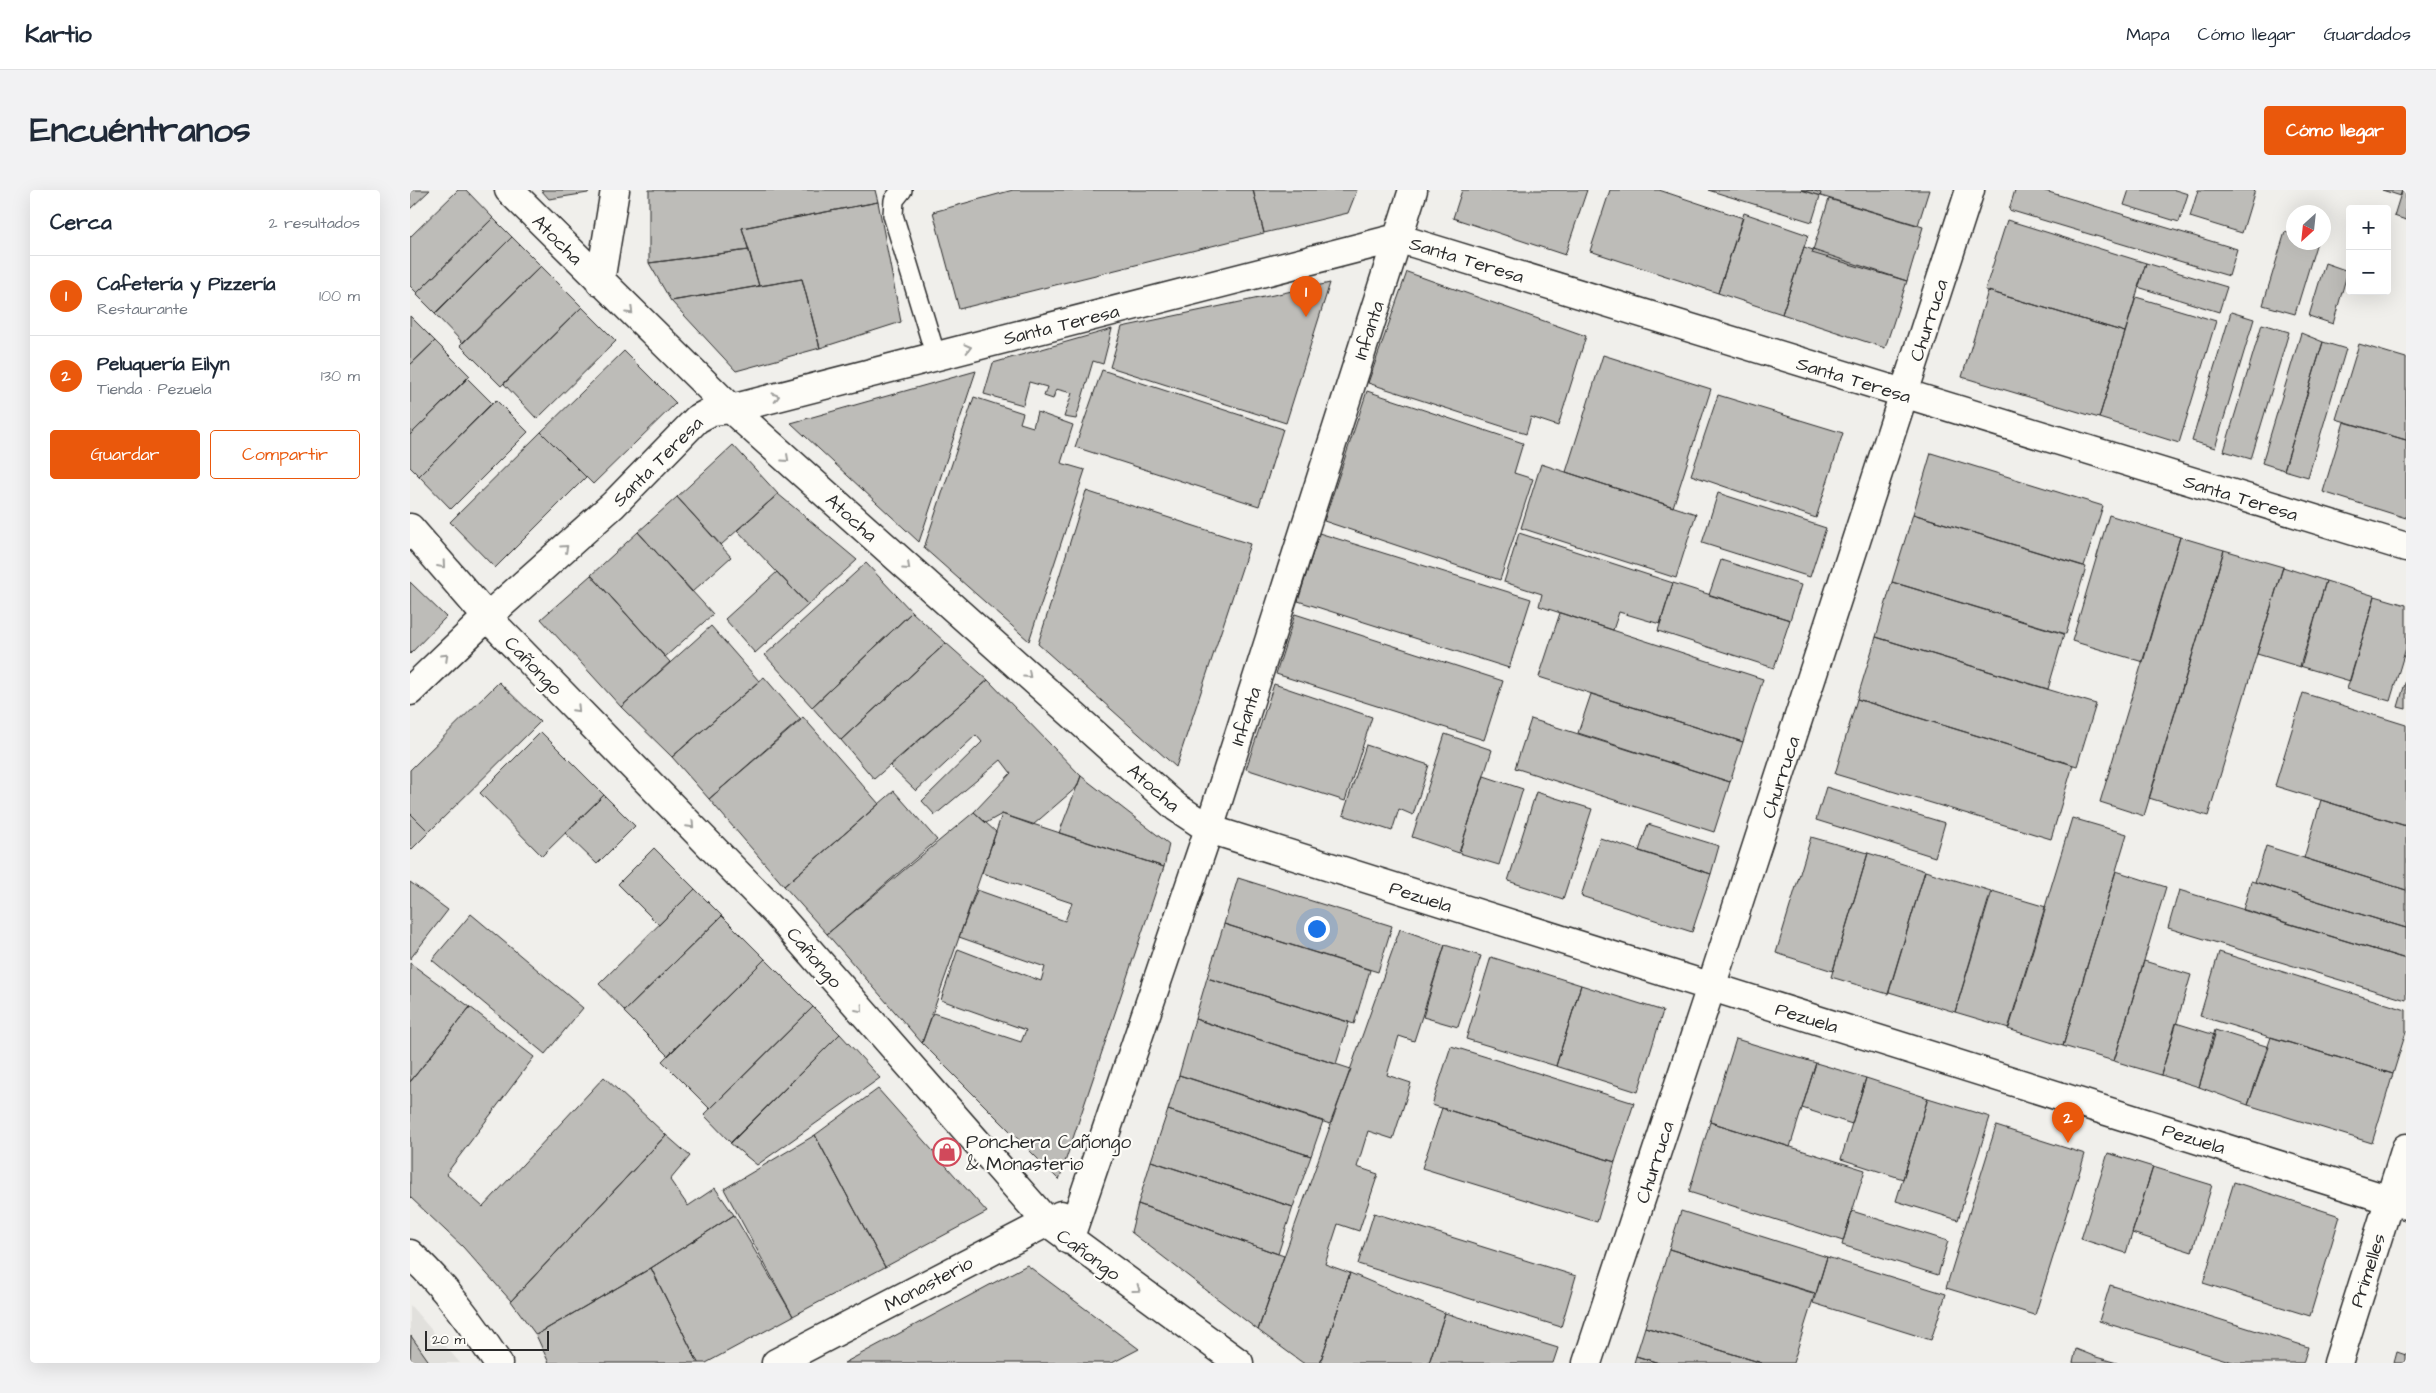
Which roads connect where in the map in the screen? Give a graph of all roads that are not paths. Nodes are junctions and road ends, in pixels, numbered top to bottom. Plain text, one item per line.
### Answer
1 (509, 190) edge
2 (615, 190) edge
3 (902, 190) edge
4 (1412, 190) edge
5 (1970, 190) edge
6 (1397, 238) junction
7 (600, 282) junction
8 (936, 356) junction
9 (1904, 394) junction
10 (731, 409) junction
11 (410, 528) edge
12 (2406, 547) edge
13 (487, 617) junction
14 (410, 691) edge
15 (1209, 829) junction
16 (1712, 987) junction
17 (2406, 1148) edge
18 (2398, 1202) edge
19 (1081, 1206) junction
20 (1046, 1221) junction
21 (1069, 1240) junction
22 (410, 1254) edge
23 (498, 1363) edge
24 (776, 1363) edge
25 (1239, 1363) edge
26 (1587, 1363) edge
27 (2338, 1363) edge

1 - 7 street, Atocha
2 - 7 street
3 - 8 lane
4 - 6 street, Infanta
5 - 9 street, Churruca
8 -> 6 street, Santa Teresa
6 - 9 street, Santa Teresa
6 - 15 street, Infanta
7 -> 10 street, Atocha
10 -> 8 street, Santa Teresa
9 - 12 street, Santa Teresa
9 - 16 street, Churruca
13 -> 10 street, Santa Teresa
10 -> 15 street, Atocha
11 -> 13 street, Cañongo
14 -> 13 street, Santa Teresa
13 -> 20 street, Cañongo
15 - 16 street, Pezuela
15 - 19 street, Infanta
16 - 18 street, Pezuela
16 - 26 street, Churruca
17 - 18 street, Primelles
18 - 27 street, Primelles
19 - 20 street, Monasterio
19 - 21 street, Infanta
20 - 21 street, Cañongo
20 - 24 street, Monasterio
21 -> 25 street, Cañongo
22 - 23 street

